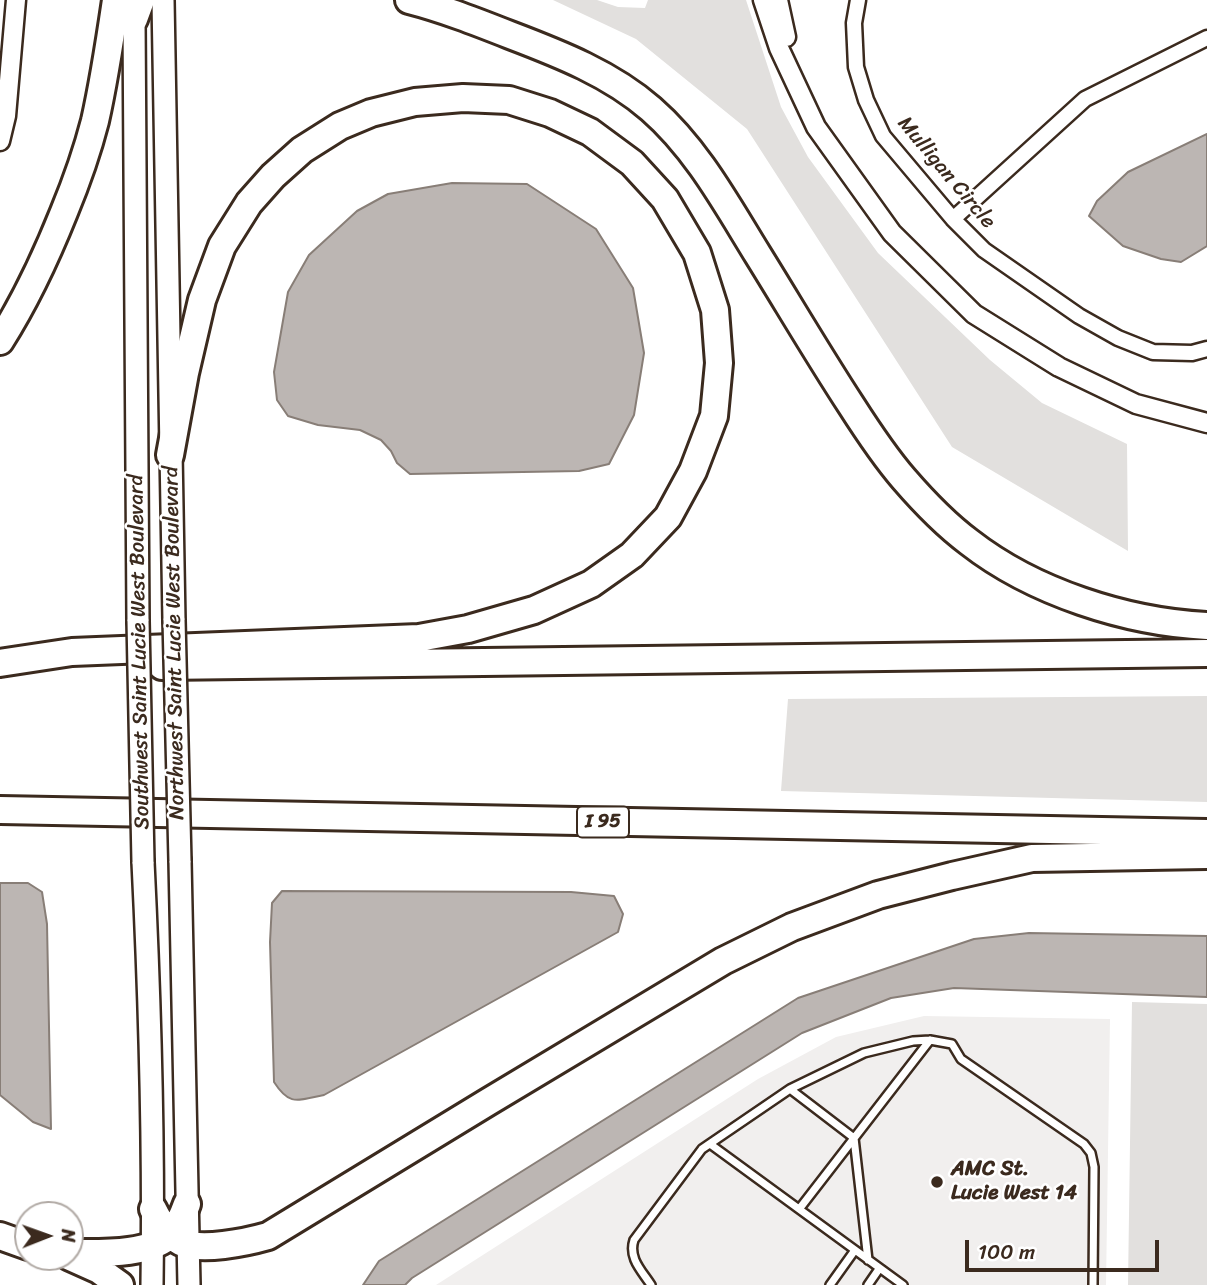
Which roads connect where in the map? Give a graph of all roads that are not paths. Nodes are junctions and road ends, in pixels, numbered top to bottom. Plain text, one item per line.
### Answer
1 (16, 0) edge
2 (163, 0) edge
3 (410, 0) edge
4 (764, 0) edge
5 (778, 0) edge
6 (858, 0) edge
7 (131, 5) edge
8 (1207, 37) edge
9 (816, 127) junction
10 (0, 141) edge
11 (953, 219) junction
12 (0, 341) edge
13 (1207, 349) edge
14 (1207, 423) edge
15 (170, 455) junction
16 (1207, 626) edge
17 (1207, 653) edge
18 (0, 666) edge
19 (0, 810) edge
20 (1207, 833) edge
21 (1207, 855) edge
22 (930, 1040) junction
23 (790, 1089) junction
24 (854, 1138) junction
25 (710, 1144) junction
26 (187, 1204) joint
27 (800, 1208) junction
28 (153, 1209) joint
29 (171, 1241) junction
30 (855, 1250) junction
31 (84, 1254) edge
32 (868, 1260) junction
33 (84, 1262) edge
34 (879, 1269) junction
35 (120, 1285) edge
36 (152, 1285) edge
37 (189, 1285) edge
38 (651, 1285) edge
39 (830, 1285) edge
40 (868, 1285) edge
41 (903, 1285) edge
42 (1093, 1285) edge

1 - 10 street
2 - 15 main road, Northwest Saint Lucie West Boulevard
3 - 16 highway
4 - 9 street
5 - 9 street
6 - 11 street, Mulligan Circle
7 - 12 highway
7 - 28 main road, Southwest Saint Lucie West Boulevard, bridge
8 - 11 street
9 - 14 street
11 - 13 street, Mulligan Circle
15 - 18 highway
15 - 26 main road, Northwest Saint Lucie West Boulevard, bridge
17 - 18 highway
19 - 20 highway, I 95
21 - 29 highway
22 - 23 lane
22 - 24 lane
22 - 42 lane
23 - 24 lane
23 - 25 lane
24 - 27 lane
24 - 32 lane
25 - 27 lane
25 - 38 lane
26 - 29 highway
27 - 30 lane
28 - 29 highway
29 - 31 highway
29 - 36 main road
29 - 37 main road
30 - 32 lane
30 - 39 lane
32 - 34 lane
33 - 35 highway
34 - 40 lane
34 - 41 lane

